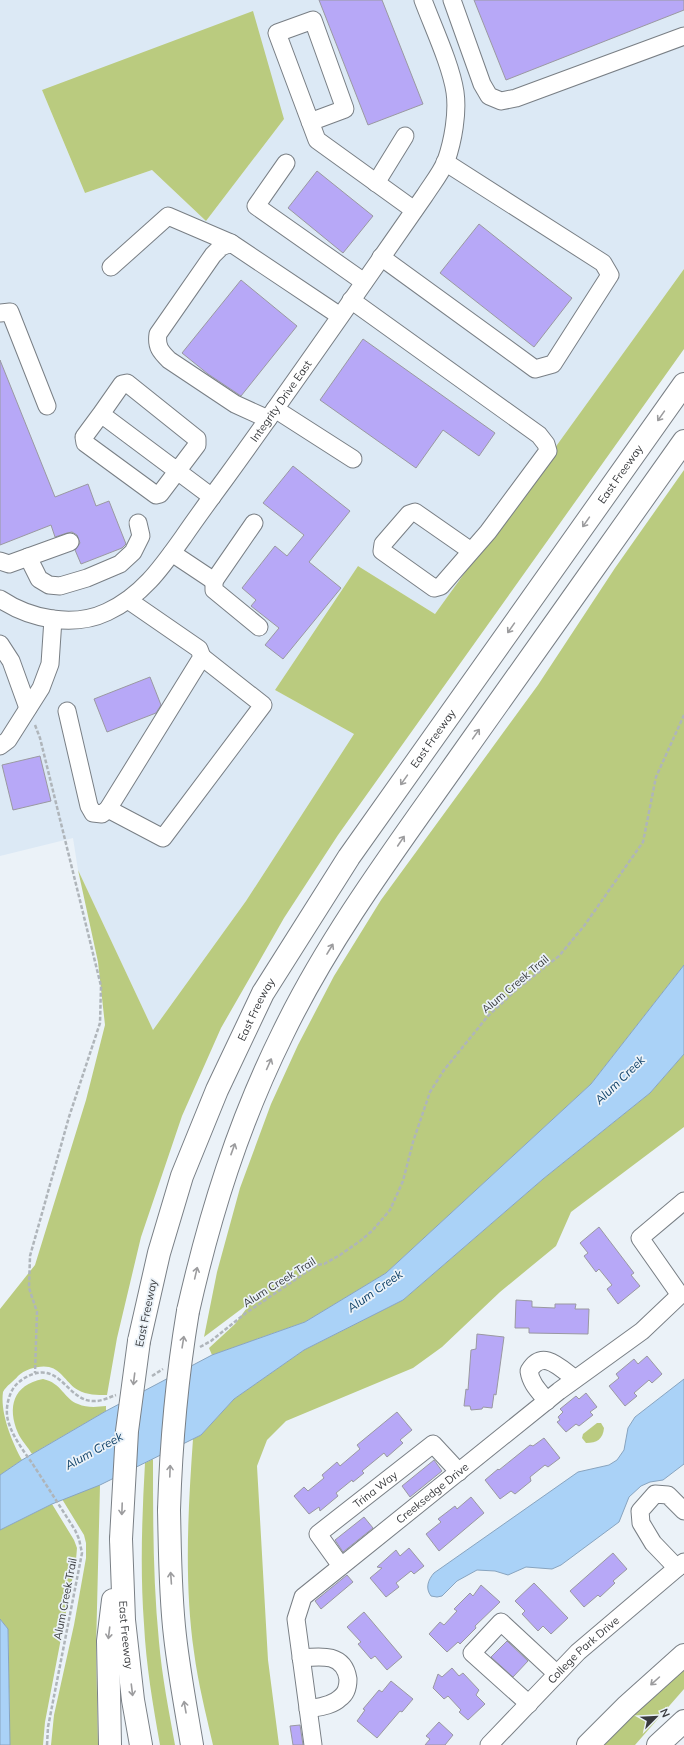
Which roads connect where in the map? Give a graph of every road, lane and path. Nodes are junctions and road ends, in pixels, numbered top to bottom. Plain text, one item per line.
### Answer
1 (423, 0) edge
2 (452, 0) edge
3 (684, 36) edge
4 (310, 122) junction
5 (405, 136) dead end
6 (445, 162) junction
7 (286, 163) dead end
8 (376, 183) junction
9 (414, 210) junction
10 (231, 243) junction
11 (381, 258) junction
12 (111, 267) dead end
13 (364, 282) junction
14 (351, 300) junction
15 (0, 313) edge
16 (340, 316) junction
17 (684, 384) edge
18 (46, 406) dead end
19 (101, 414) junction
20 (271, 414) junction
21 (684, 441) edge
22 (353, 459) dead end
23 (178, 471) junction
24 (212, 497) junction
25 (138, 523) dead end
26 (254, 523) dead end
27 (70, 542) dead end
28 (471, 551) junction
29 (172, 553) junction
30 (28, 558) junction
31 (0, 561) edge
32 (214, 581) junction
33 (0, 599) edge
34 (128, 600) junction
35 (55, 620) junction
36 (259, 627) dead end
37 (0, 644) edge
38 (202, 657) junction
39 (28, 708) junction
40 (67, 711) dead end
41 (684, 715) edge
42 (0, 746) edge
43 (108, 809) junction
44 (684, 1201) edge
45 (682, 1295) edge
46 (196, 1349) dead end
47 (165, 1368) dead end
48 (35, 1373) junction
49 (146, 1379) dead end
50 (575, 1379) junction
51 (121, 1393) dead end
52 (547, 1401) junction
53 (459, 1472) junction
54 (684, 1511) edge
55 (121, 1539) junction
56 (681, 1565) edge
57 (341, 1566) junction
58 (684, 1655) edge
59 (301, 1658) junction
60 (557, 1674) junction
61 (529, 1704) junction
62 (308, 1709) junction
63 (684, 1721) edge
64 (48, 1745) edge
65 (110, 1745) edge
66 (141, 1745) edge
67 (192, 1745) edge
68 (313, 1745) edge
69 (488, 1745) edge
70 (588, 1745) edge
71 (658, 1745) edge

1 - 6 street, Integrity Drive East
2 - 3 street
4 - 4 street
4 - 8 street
5 - 8 street
6 - 9 street, Integrity Drive East
6 - 11 street
7 - 13 street
8 - 9 street
9 - 11 street, Integrity Drive East
10 - 12 street
10 - 16 street
10 - 20 street
11 - 13 street, Integrity Drive East
13 - 14 street, Integrity Drive East
14 - 16 street, Integrity Drive East
14 - 28 street
15 - 18 street
16 - 20 street, Integrity Drive East
17 -> 55 main road, East Freeway, bridge
19 - 23 street
19 - 23 street
19 - 23 street
20 - 22 street
20 - 24 street, Integrity Drive East
67 -> 21 main road, bridge
23 - 24 street
24 - 29 street, Integrity Drive East
25 - 30 street
26 - 32 street
27 - 30 street
28 - 28 street
29 - 32 street
29 - 34 street, Integrity Drive East
30 - 31 street
32 - 36 street
33 - 35 street, Integrity Drive East
34 - 35 street, Integrity Drive East
34 - 38 street
35 - 39 street
37 - 39 street
38 - 43 street
38 - 43 street
39 - 42 street
39 - 48 path
40 - 43 street
41 - 46 path, Alum Creek Trail
44 - 45 street
45 - 50 street, Creeksedge Drive
47 - 49 path
48 - 51 path
48 - 64 path, Alum Creek Trail
50 - 52 street, Creeksedge Drive
50 - 52 street
52 - 53 street, Creeksedge Drive
53 - 57 street, Creeksedge Drive
53 - 57 street, Trina Way
54 - 56 street
55 -> 65 main road
55 -> 66 main road, East Freeway
56 - 60 street, College Park Drive
57 - 59 street, Creeksedge Drive
58 -> 70 main road
59 - 62 street, Creeksedge Drive
59 - 62 street
60 - 61 street, College Park Drive
60 - 61 street
61 - 69 street, College Park Drive
62 - 68 street, Creeksedge Drive
63 - 71 main road

